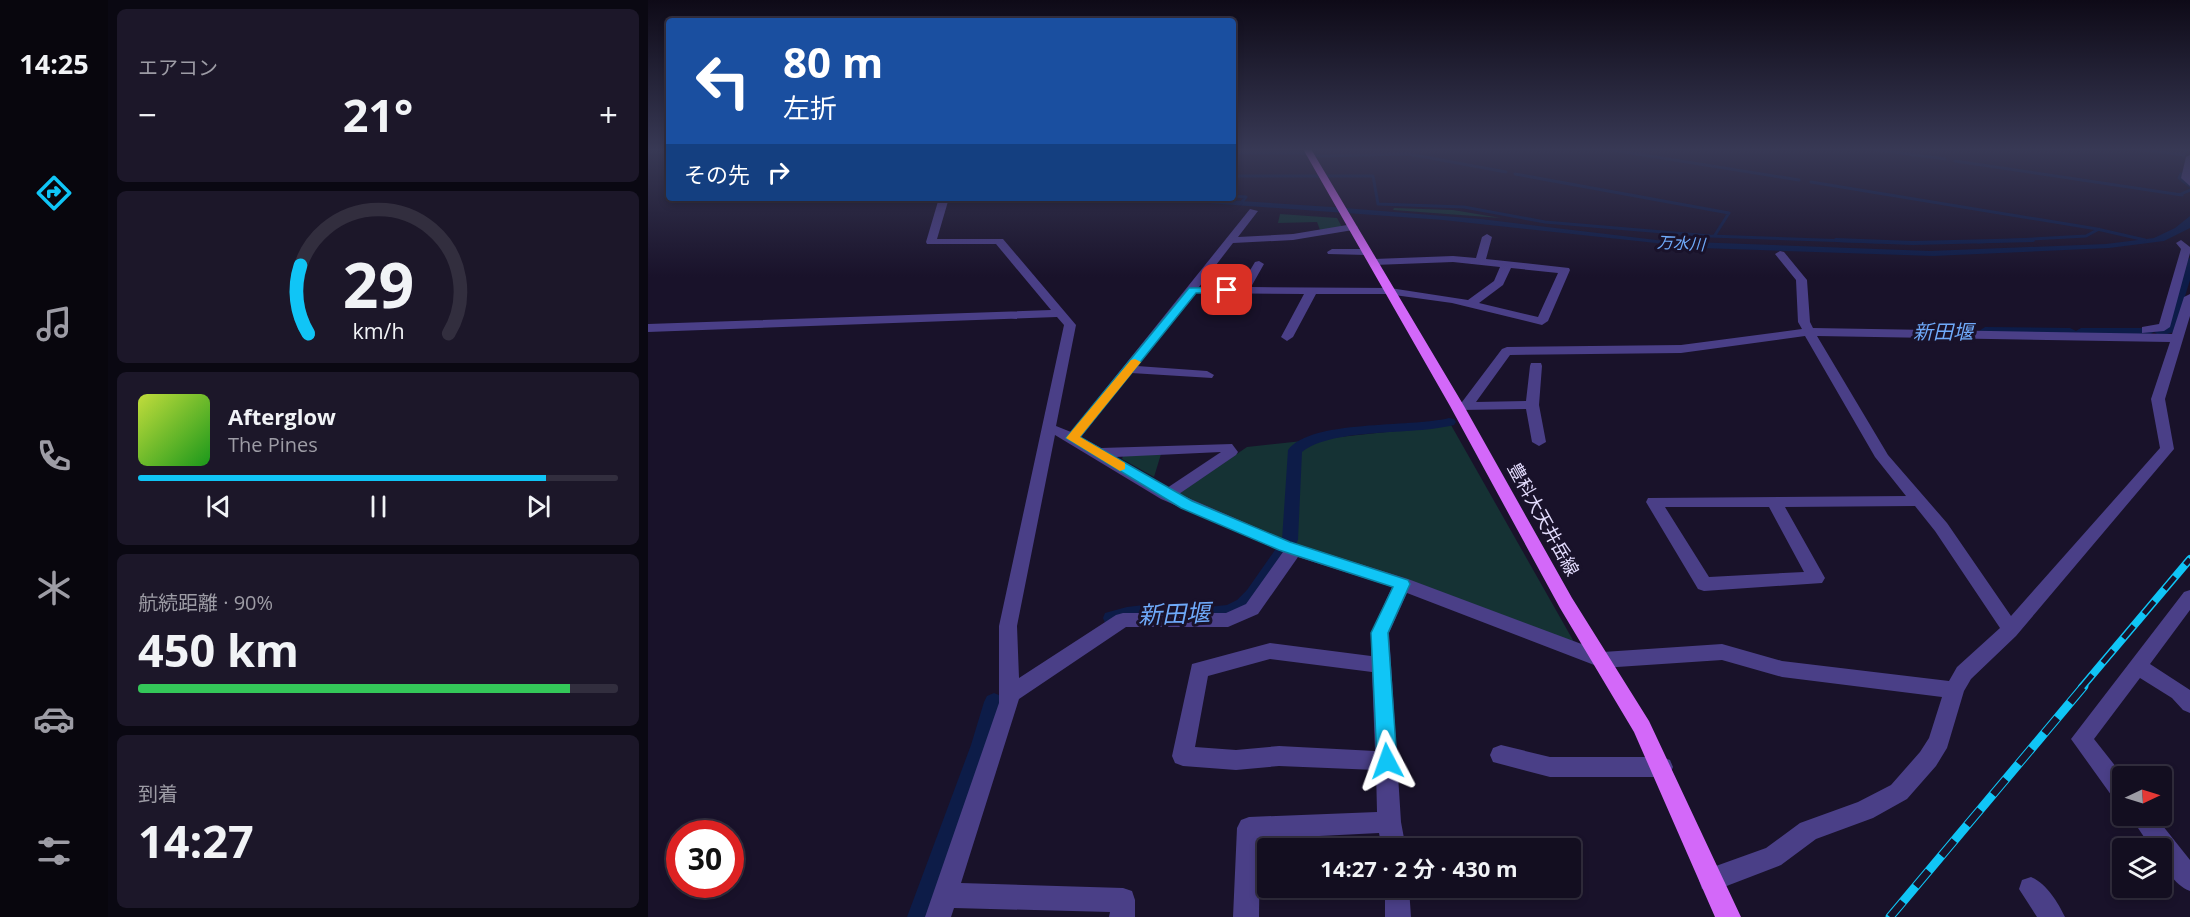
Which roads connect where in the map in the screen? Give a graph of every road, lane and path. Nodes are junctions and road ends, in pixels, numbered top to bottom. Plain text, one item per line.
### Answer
1 (1333, 192) edge
2 (943, 201) edge
3 (1253, 211) dead end
4 (1347, 216) junction
5 (1486, 237) dead end
6 (1232, 240) junction
7 (2181, 243) dead end
8 (1332, 252) dead end
9 (1780, 254) dead end
10 (1370, 257) junction
11 (1479, 262) junction
12 (1259, 264) dead end
13 (1507, 264) junction
14 (1324, 277) dead end
15 (1193, 290) junction
16 (1244, 290) junction
17 (1317, 290) junction
18 (1391, 292) junction
19 (2190, 297) edge
20 (1470, 304) junction
21 (1061, 313) junction
22 (648, 328) edge
23 (1809, 332) junction
24 (2155, 333) junction
25 (1287, 337) dead end
26 (2178, 338) junction
27 (1536, 366) dead end
28 (1129, 369) junction
29 (1207, 375) dead end
30 (1532, 405) junction
31 (1462, 406) junction
32 (1050, 428) junction
33 (1073, 438) junction
34 (1539, 442) dead end
35 (1099, 453) junction
36 (1167, 495) junction
37 (1774, 501) junction
38 (1921, 501) junction
39 (1294, 549) junction
40 (1402, 584) junction
41 (2190, 597) edge
42 (2010, 628) junction
43 (1602, 660) junction
44 (1380, 665) junction
45 (2138, 667) junction
46 (1954, 690) junction
47 (1011, 694) junction
48 (2190, 704) edge
49 (1501, 755) dead end
50 (1387, 761) junction
51 (1662, 767) junction
52 (2112, 779) edge
53 (1389, 822) junction
54 (2149, 826) edge
55 (1392, 838) edge
56 (2190, 879) edge
57 (1711, 880) junction
58 (2031, 889) dead end
59 (1397, 898) edge
60 (942, 906) edge
61 (1122, 917) edge
62 (1246, 917) edge
63 (1398, 917) edge
64 (1728, 917) edge
65 (2052, 917) edge

1 - 4 main road, 豊科大天井岳線
2 - 21 street
3 - 6 street
4 - 6 street
4 - 10 main road, 豊科大天井岳線
5 - 11 street
6 - 15 street
7 - 24 street
8 - 10 street
9 - 23 street
10 - 11 street
10 - 18 main road, 豊科大天井岳線
11 - 13 street
12 - 16 street
13 - 20 street
13 - 20 street
14 - 17 street
15 - 16 street
15 - 28 street
16 - 17 street
17 - 18 street
17 - 25 street
18 - 20 street
18 - 31 main road, 豊科大天井岳線
19 - 26 street
21 - 22 street
21 - 32 street
23 - 24 street
23 - 31 street
23 - 38 street
24 - 26 street
26 - 42 street
27 - 30 street
28 - 29 street
28 - 33 street
30 - 31 street
30 - 34 street
31 - 43 main road, 豊科大天井岳線
32 - 33 street
32 - 47 street
33 - 35 street
35 - 36 street
35 - 36 street
36 - 39 street
37 - 37 street
37 - 38 street
38 - 42 street
39 - 40 street
39 - 47 street
40 - 43 street
40 - 44 street
41 - 45 street
42 - 46 street
43 - 46 street
43 - 51 main road, 豊科大天井岳線
44 - 50 street
44 - 50 street
45 - 48 street
45 - 52 street
46 - 57 street
47 - 60 street
49 - 51 street
50 - 53 street
51 - 57 main road, 豊科大天井岳線
53 - 55 street
53 - 62 street
54 - 56 street
57 - 64 main road, 豊科大天井岳線
58 - 65 street
59 - 63 street
60 - 61 street

